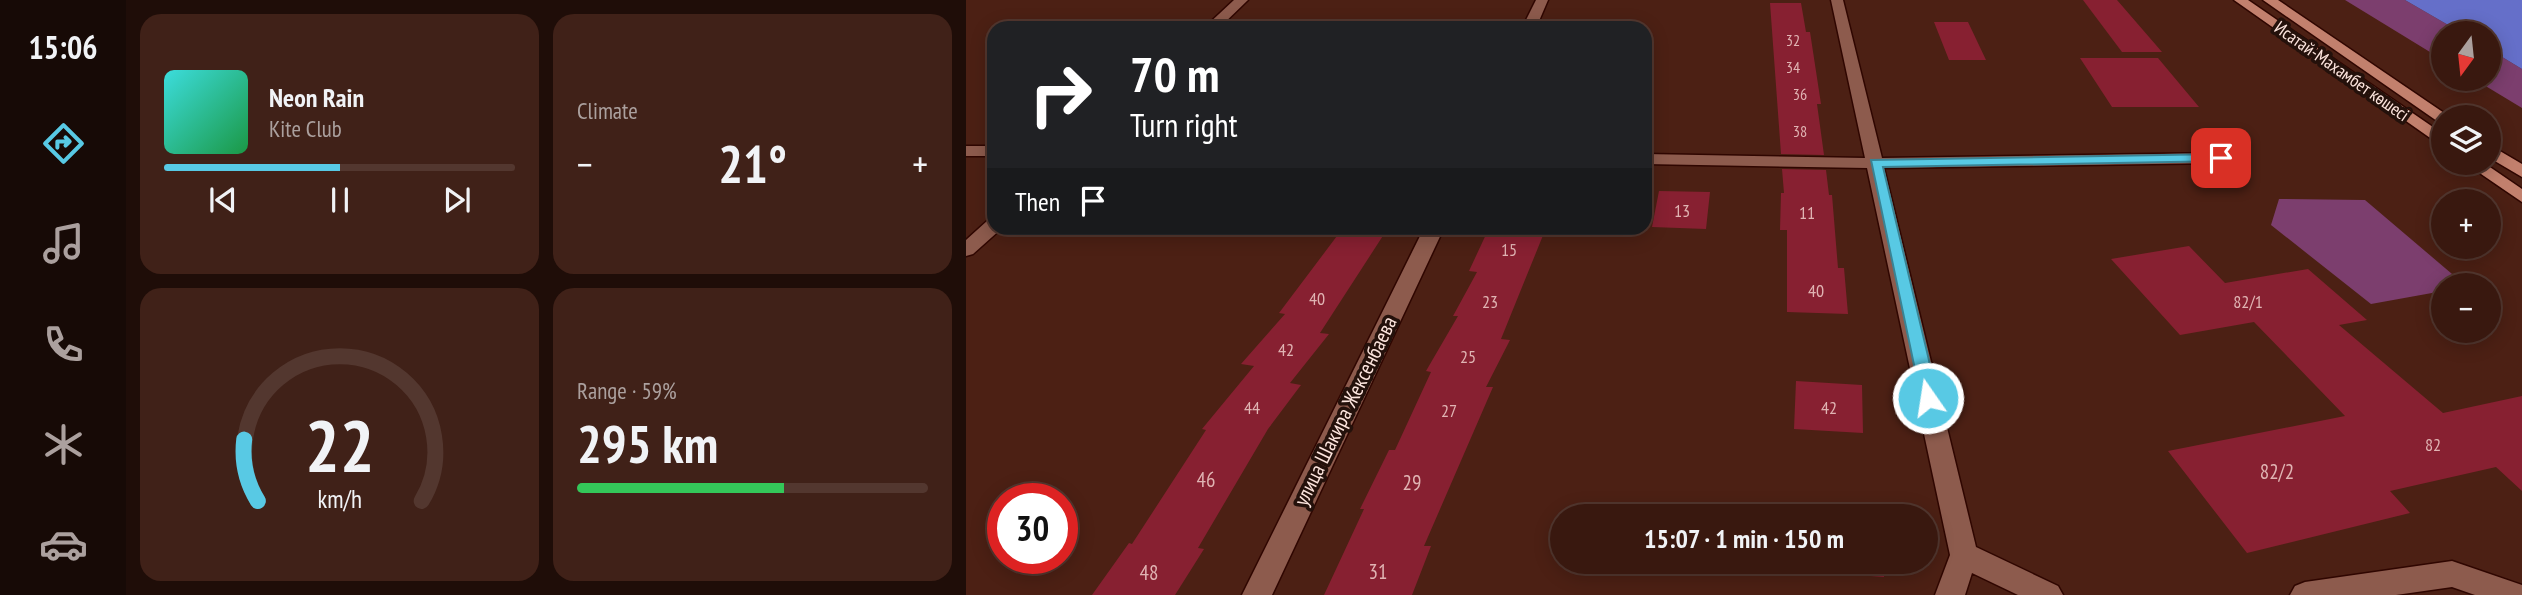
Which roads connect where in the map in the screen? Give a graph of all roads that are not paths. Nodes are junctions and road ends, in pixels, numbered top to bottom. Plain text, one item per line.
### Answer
1 (1242, 0) edge
2 (1542, 0) edge
3 (1837, 0) edge
4 (2240, 0) edge
5 (2269, 0) edge
6 (1219, 21) edge
7 (1532, 21) edge
8 (2431, 110) edge
9 (2431, 134) edge
10 (966, 151) edge
11 (987, 151) edge
12 (2221, 158) dead end
13 (2501, 158) edge
14 (1652, 159) edge
15 (1876, 163) junction
16 (2522, 172) edge
17 (2490, 175) edge
18 (2522, 197) edge
19 (987, 231) edge
20 (1431, 235) edge
21 (966, 250) edge
22 (1964, 555) junction
23 (1257, 595) edge
24 (1950, 595) edge
25 (2048, 595) edge
26 (2305, 595) edge
27 (2514, 595) edge

1 - 6 street
2 - 7 street
3 - 15 street
4 - 9 main road, Исатай-Махамбет көшесі
5 - 8 main road
10 - 11 street
12 - 15 street
13 - 16 main road
14 - 15 street
15 - 22 street
17 - 18 main road
19 - 21 street
20 - 23 street, улица Шакира Жексенбаева
22 - 24 street
22 - 25 street
26 - 27 street

